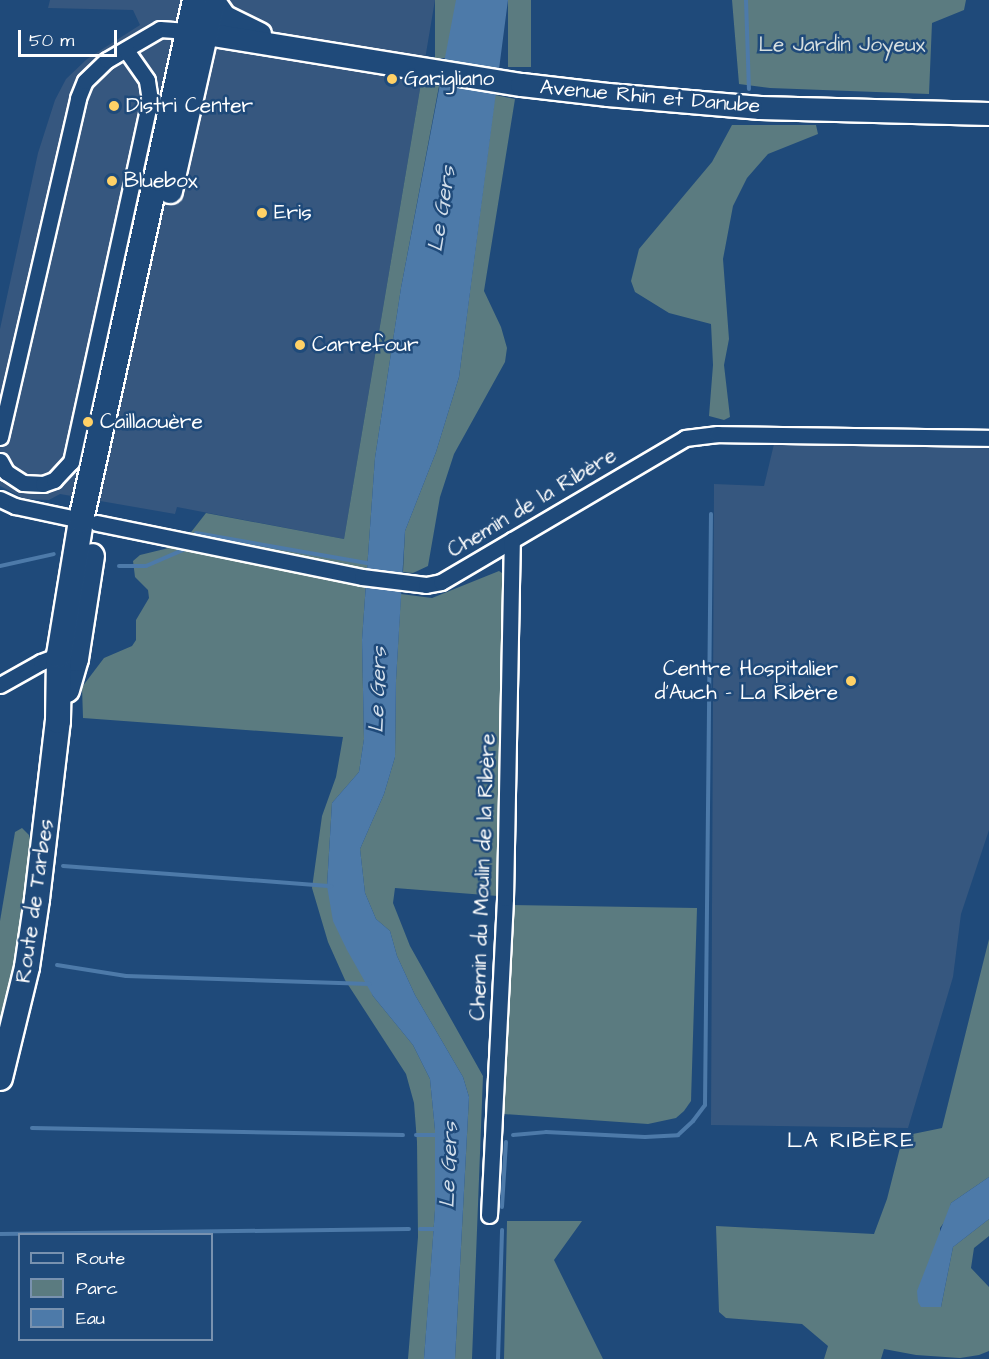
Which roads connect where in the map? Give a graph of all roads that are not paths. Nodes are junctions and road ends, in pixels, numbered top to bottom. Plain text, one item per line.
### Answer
1 (195, 0) edge
2 (213, 0) edge
3 (197, 32) junction
4 (126, 50) junction
5 (313, 51) junction
6 (989, 114) edge
7 (0, 436) edge
8 (989, 438) edge
9 (2, 471) edge
10 (0, 499) edge
11 (89, 522) junction
12 (512, 540) junction
13 (67, 658) junction
14 (0, 686) edge
15 (0, 1078) edge
16 (489, 1215) dead end

1 - 3 main road
2 - 3 main road
2 - 5 street, Avenue Rhin et Danube
3 - 4 street
3 - 5 street, Avenue Rhin et Danube
3 - 11 main road, Route de Tarbes
4 - 7 street
4 - 9 street
5 - 6 street, Avenue Rhin et Danube
8 - 12 street, Chemin de la Ribère
10 - 11 street, Chemin de la Ribère
11 - 12 street, Chemin de la Ribère
11 - 13 main road, Route de Tarbes
12 - 16 street, Chemin du Moulin de la Ribère
13 - 14 street
13 - 15 main road, Route de Tarbes

